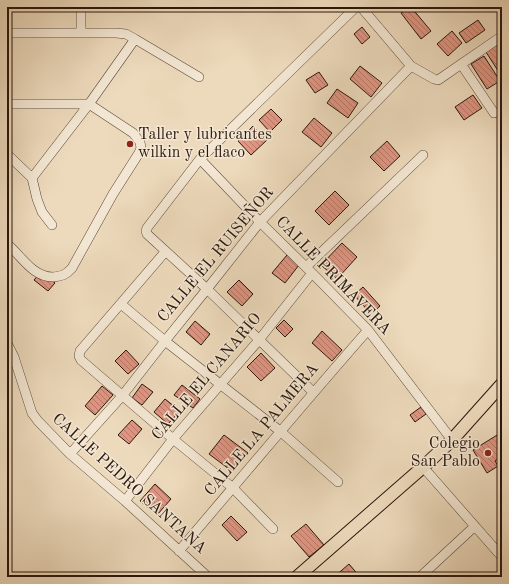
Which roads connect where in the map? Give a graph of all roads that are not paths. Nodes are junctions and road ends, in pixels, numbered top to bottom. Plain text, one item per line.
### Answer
1 (81, 7) edge
2 (356, 7) edge
3 (361, 7) edge
4 (7, 33) edge
5 (81, 33) junction
6 (502, 36) edge
7 (135, 39) junction
8 (462, 64) junction
9 (411, 66) junction
10 (199, 77) dead end
11 (7, 104) edge
12 (89, 104) junction
13 (494, 113) dead end
14 (7, 154) edge
15 (423, 155) dead end
16 (200, 159) junction
17 (32, 178) junction
18 (260, 222) junction
19 (52, 225) dead end
20 (7, 244) edge
21 (166, 252) junction
22 (309, 270) junction
23 (207, 289) junction
24 (121, 304) junction
25 (368, 330) junction
26 (259, 340) junction
27 (165, 341) junction
28 (8, 345) edge
29 (220, 384) junction
30 (502, 384) edge
31 (313, 392) junction
32 (122, 396) junction
33 (280, 431) junction
34 (173, 439) junction
35 (452, 440) junction
36 (70, 454) junction
37 (423, 467) junction
38 (338, 482) dead end
39 (233, 488) junction
40 (125, 501) junction
41 (475, 526) junction
42 (273, 529) dead end
43 (179, 551) junction
44 (502, 557) edge
45 (208, 577) edge
46 (297, 577) edge
47 (420, 577) edge

1 - 5 street
2 - 16 street
3 - 9 street
4 - 5 street
5 - 7 street
6 - 8 street
7 - 10 street
7 - 12 street
8 - 9 street
8 - 13 street
9 - 18 street, CALLE EL RUISEÑOR
11 - 12 street
12 - 17 street
12 - 20 street
14 - 17 street
15 - 22 street, CALLE EL CANARIO
16 - 18 street, CALLE PRIMAVERA
16 - 21 street
17 - 19 street
18 - 22 street, CALLE PRIMAVERA
18 - 23 street, CALLE EL RUISEÑOR
21 - 23 street
21 - 24 street
22 - 25 street, CALLE PRIMAVERA
22 - 26 street, CALLE EL CANARIO
23 - 26 street
23 - 27 street, CALLE EL RUISEÑOR
24 - 27 street
24 - 32 street
25 - 31 street, CALLE LA PALMERA
25 - 35 street, CALLE PRIMAVERA
26 - 29 street, CALLE EL CANARIO
26 - 31 street
27 - 29 street
27 - 32 street, CALLE EL RUISEÑOR
28 - 36 street, CALLE PEDRO SANTANA
29 - 33 street
29 - 34 street, CALLE EL CANARIO
30 - 35 main road
31 - 33 street, CALLE LA PALMERA
32 - 34 street
32 - 36 street, CALLE EL RUISEÑOR
33 - 38 street
33 - 39 street, CALLE LA PALMERA
34 - 39 street
34 - 40 street, CALLE EL CANARIO
35 - 37 main road
36 - 40 street, CALLE PEDRO SANTANA
37 - 41 street
37 - 46 main road
39 - 42 street
39 - 43 street, CALLE LA PALMERA
40 - 43 street, CALLE PEDRO SANTANA
41 - 44 street
41 - 47 street
43 - 45 street, CALLE PEDRO SANTANA

